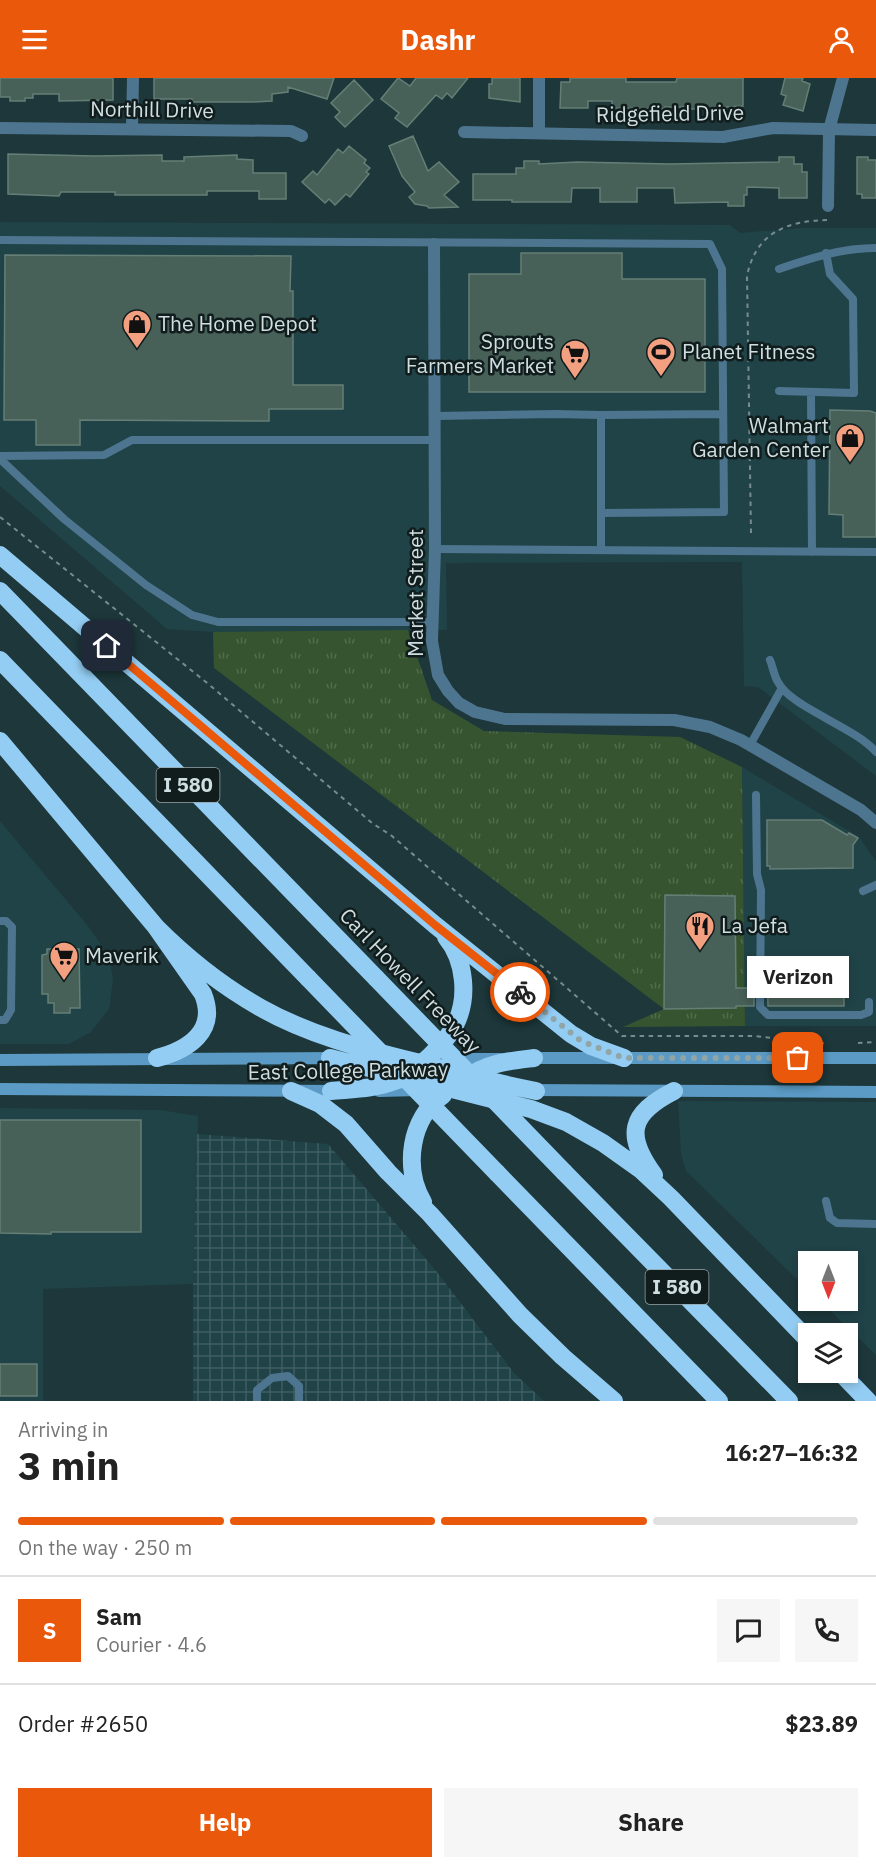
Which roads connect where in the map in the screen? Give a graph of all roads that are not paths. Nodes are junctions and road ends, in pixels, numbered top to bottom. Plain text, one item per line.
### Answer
1 (133, 78) edge
2 (539, 78) edge
3 (843, 78) edge
4 (0, 128) edge
5 (132, 128) junction
6 (828, 130) junction
7 (876, 130) edge
8 (464, 132) dead end
9 (539, 133) junction
10 (302, 136) dead end
11 (828, 206) road end
12 (0, 240) edge
13 (434, 244) junction
14 (876, 248) edge
15 (826, 253) junction
16 (779, 269) dead end
17 (779, 391) dead end
18 (811, 392) junction
19 (723, 414) junction
20 (601, 415) junction
21 (435, 416) junction
22 (435, 440) junction
23 (0, 458) edge
24 (601, 513) junction
25 (435, 549) junction
26 (601, 550) junction
27 (812, 552) junction
28 (876, 552) edge
29 (0, 555) edge
30 (0, 591) edge
31 (433, 622) junction
32 (0, 660) edge
33 (770, 660) dead end
34 (782, 688) junction
35 (0, 741) edge
36 (750, 745) junction
37 (876, 752) edge
38 (756, 795) dead end
39 (861, 810) junction
40 (876, 814) edge
41 (876, 824) edge
42 (876, 885) edge
43 (863, 891) dead end
44 (0, 921) edge
45 (435, 925) junction
46 (156, 927) junction
47 (869, 1002) dead end
48 (0, 1020) edge
49 (157, 1058) junction
50 (330, 1058) joint
51 (624, 1058) junction
52 (876, 1058) edge
53 (534, 1059) junction
54 (0, 1060) edge
55 (425, 1061) junction
56 (403, 1067) junction
57 (469, 1076) junction
58 (0, 1089) edge
59 (451, 1089) junction
60 (536, 1090) junction
61 (674, 1091) junction
62 (291, 1092) junction
63 (331, 1092) junction
64 (876, 1092) edge
65 (671, 1198) junction
66 (826, 1201) dead end
67 (430, 1215) junction
68 (876, 1224) edge
69 (798, 1331) edge
70 (851, 1383) edge
71 (257, 1401) edge
72 (299, 1401) edge
73 (614, 1401) edge
74 (719, 1401) edge
75 (789, 1401) edge
76 (868, 1401) edge

1 - 5 street
2 - 9 street
3 - 6 street
4 - 5 street, Northill Drive
5 - 10 street, Northill Drive
6 - 7 street, Ridgefield Drive
6 - 9 street, Ridgefield Drive
6 - 11 street
8 - 9 street, Ridgefield Drive
12 - 13 lane
13 - 19 lane
13 - 21 street, Market Street
14 - 15 lane
15 - 16 lane
15 - 18 lane
17 - 18 lane
18 - 27 lane
19 - 20 lane
19 - 24 lane
20 - 21 lane
20 - 24 lane
21 - 22 street, Market Street
22 - 23 lane
22 - 25 street, Market Street
23 - 31 lane
24 - 26 lane
25 - 26 lane
25 - 31 street, Market Street
26 - 27 lane
27 - 28 lane
29 - 45 highway
30 - 75 highway, Carl Howell Freeway / I 580, bridge
31 - 36 street, Market Street
32 - 74 highway, I 580, bridge
33 - 34 lane
34 - 36 lane
34 - 37 lane
35 - 46 highway
36 - 39 street, Market Street
38 - 47 lane
39 - 40 street
39 - 41 street, Market Street
42 - 43 lane
44 - 48 lane
45 - 51 highway
45 - 55 highway
46 - 49 highway
46 - 56 highway
49 - 50 main road, East College Parkway
49 - 54 main road, East College Parkway
50 - 56 highway
51 - 52 main road, East College Parkway
51 - 53 main road, East College Parkway
53 - 55 main road, East College Parkway
53 - 57 highway
55 - 56 highway
55 - 57 highway
56 - 59 highway
56 - 63 highway
57 - 59 highway
57 - 60 highway
58 - 62 main road, East College Parkway
59 - 60 main road, East College Parkway
59 - 63 main road, East College Parkway
59 - 65 highway
59 - 67 highway
60 - 61 main road, East College Parkway
61 - 64 main road, East College Parkway
61 - 65 highway
62 - 63 main road, East College Parkway
62 - 67 highway
65 - 69 highway
66 - 68 lane
67 - 73 highway
70 - 76 highway
71 - 72 lane

